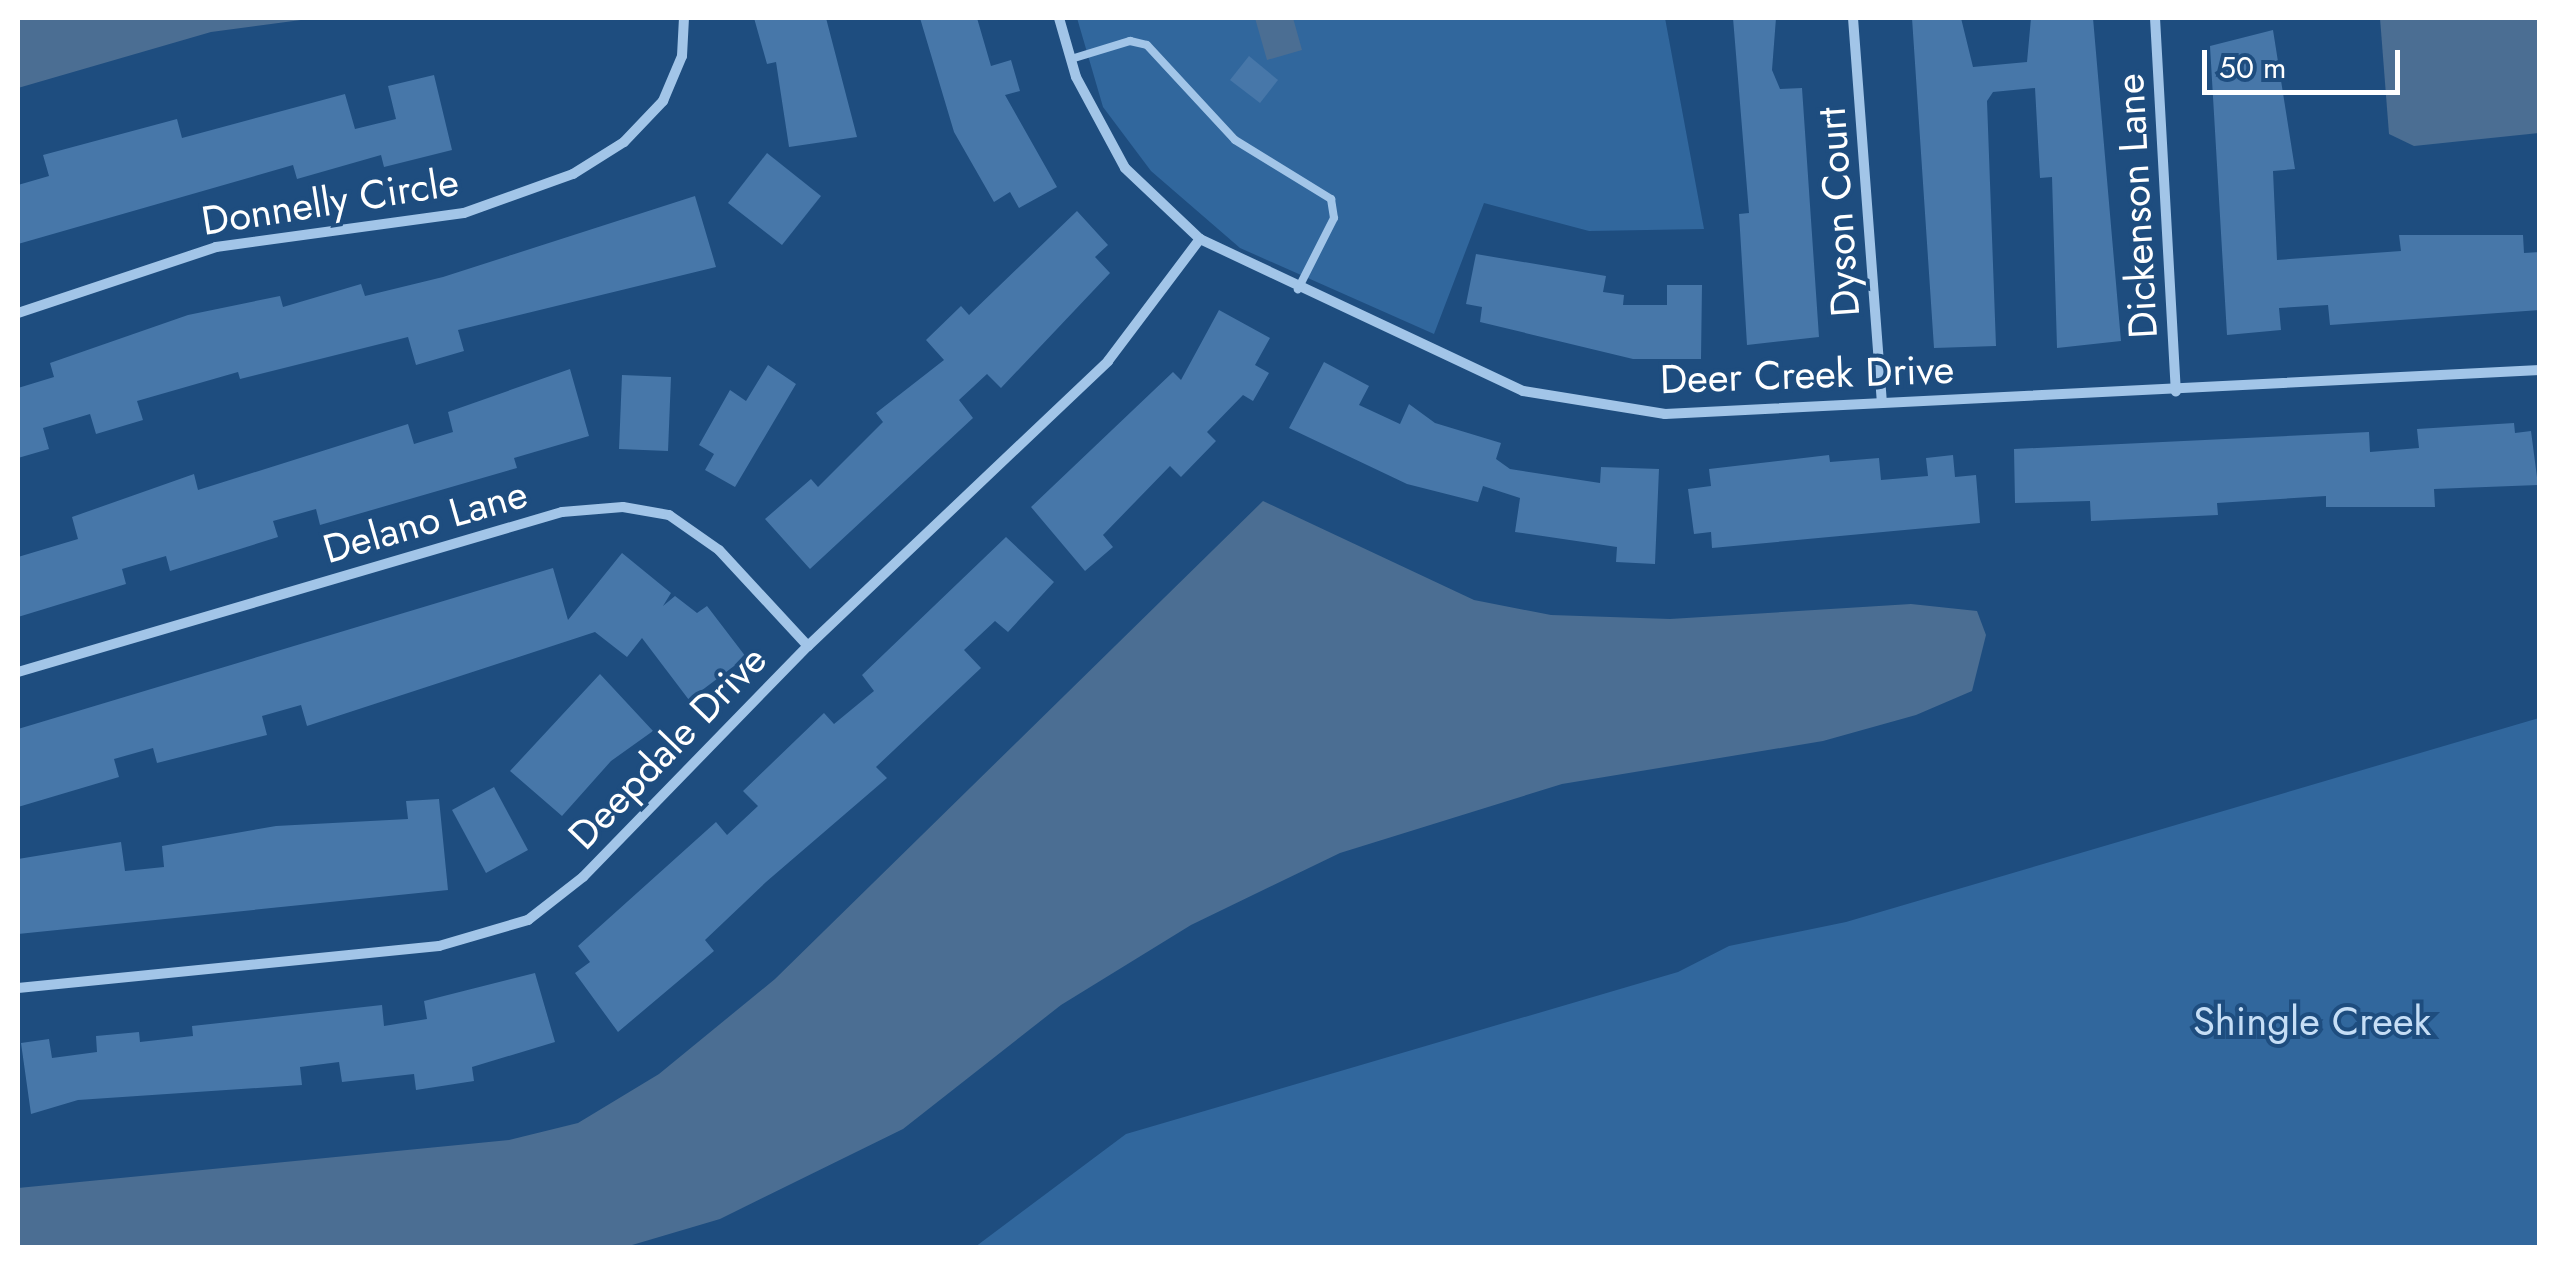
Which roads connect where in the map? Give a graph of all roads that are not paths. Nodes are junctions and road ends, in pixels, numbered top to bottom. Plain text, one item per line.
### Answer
1 (684, 18) edge
2 (1059, 18) edge
3 (1854, 18) edge
4 (2155, 18) edge
5 (1071, 59) junction
6 (1200, 239) junction
7 (1298, 289) junction
8 (18, 313) edge
9 (2540, 370) edge
10 (2176, 391) junction
11 (1882, 402) junction
12 (808, 646) junction
13 (18, 672) edge
14 (18, 988) edge

1 - 8 street, Donnelly Circle
2 - 5 street, Deer Creek Drive
3 - 11 street, Dyson Court
4 - 10 street, Dickenson Lane
5 - 6 street, Deer Creek Drive
5 - 7 lane
6 - 7 street, Deer Creek Drive
6 - 12 street, Deepdale Drive
7 - 11 street, Deer Creek Drive
9 - 10 street, Deer Creek Drive
10 - 11 street, Deer Creek Drive
12 - 13 street, Delano Lane
12 - 14 street, Deepdale Drive

